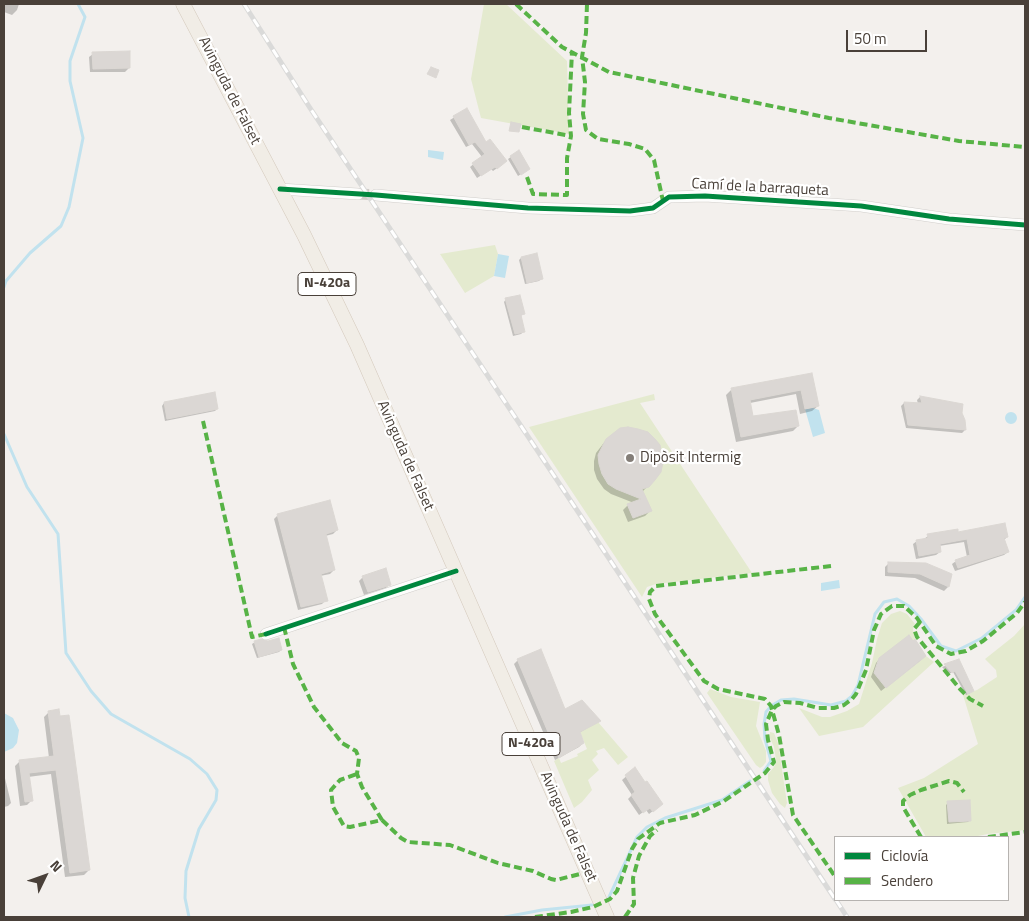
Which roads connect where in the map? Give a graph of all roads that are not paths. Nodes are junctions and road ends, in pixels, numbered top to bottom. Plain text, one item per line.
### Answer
1 (183, 4) edge
2 (280, 189) junction
3 (358, 194) tunnel mouth
4 (376, 195) tunnel mouth
5 (1025, 225) edge
6 (456, 571) junction
7 (266, 634) dead end
8 (608, 917) edge

1 - 2 main road, Avinguda de Falset / N-420a
2 - 3 street
2 - 6 main road, Avinguda de Falset / N-420a
4 - 5 street, Camí de la barraqueta
6 - 7 street
6 - 8 main road, Avinguda de Falset / N-420a

